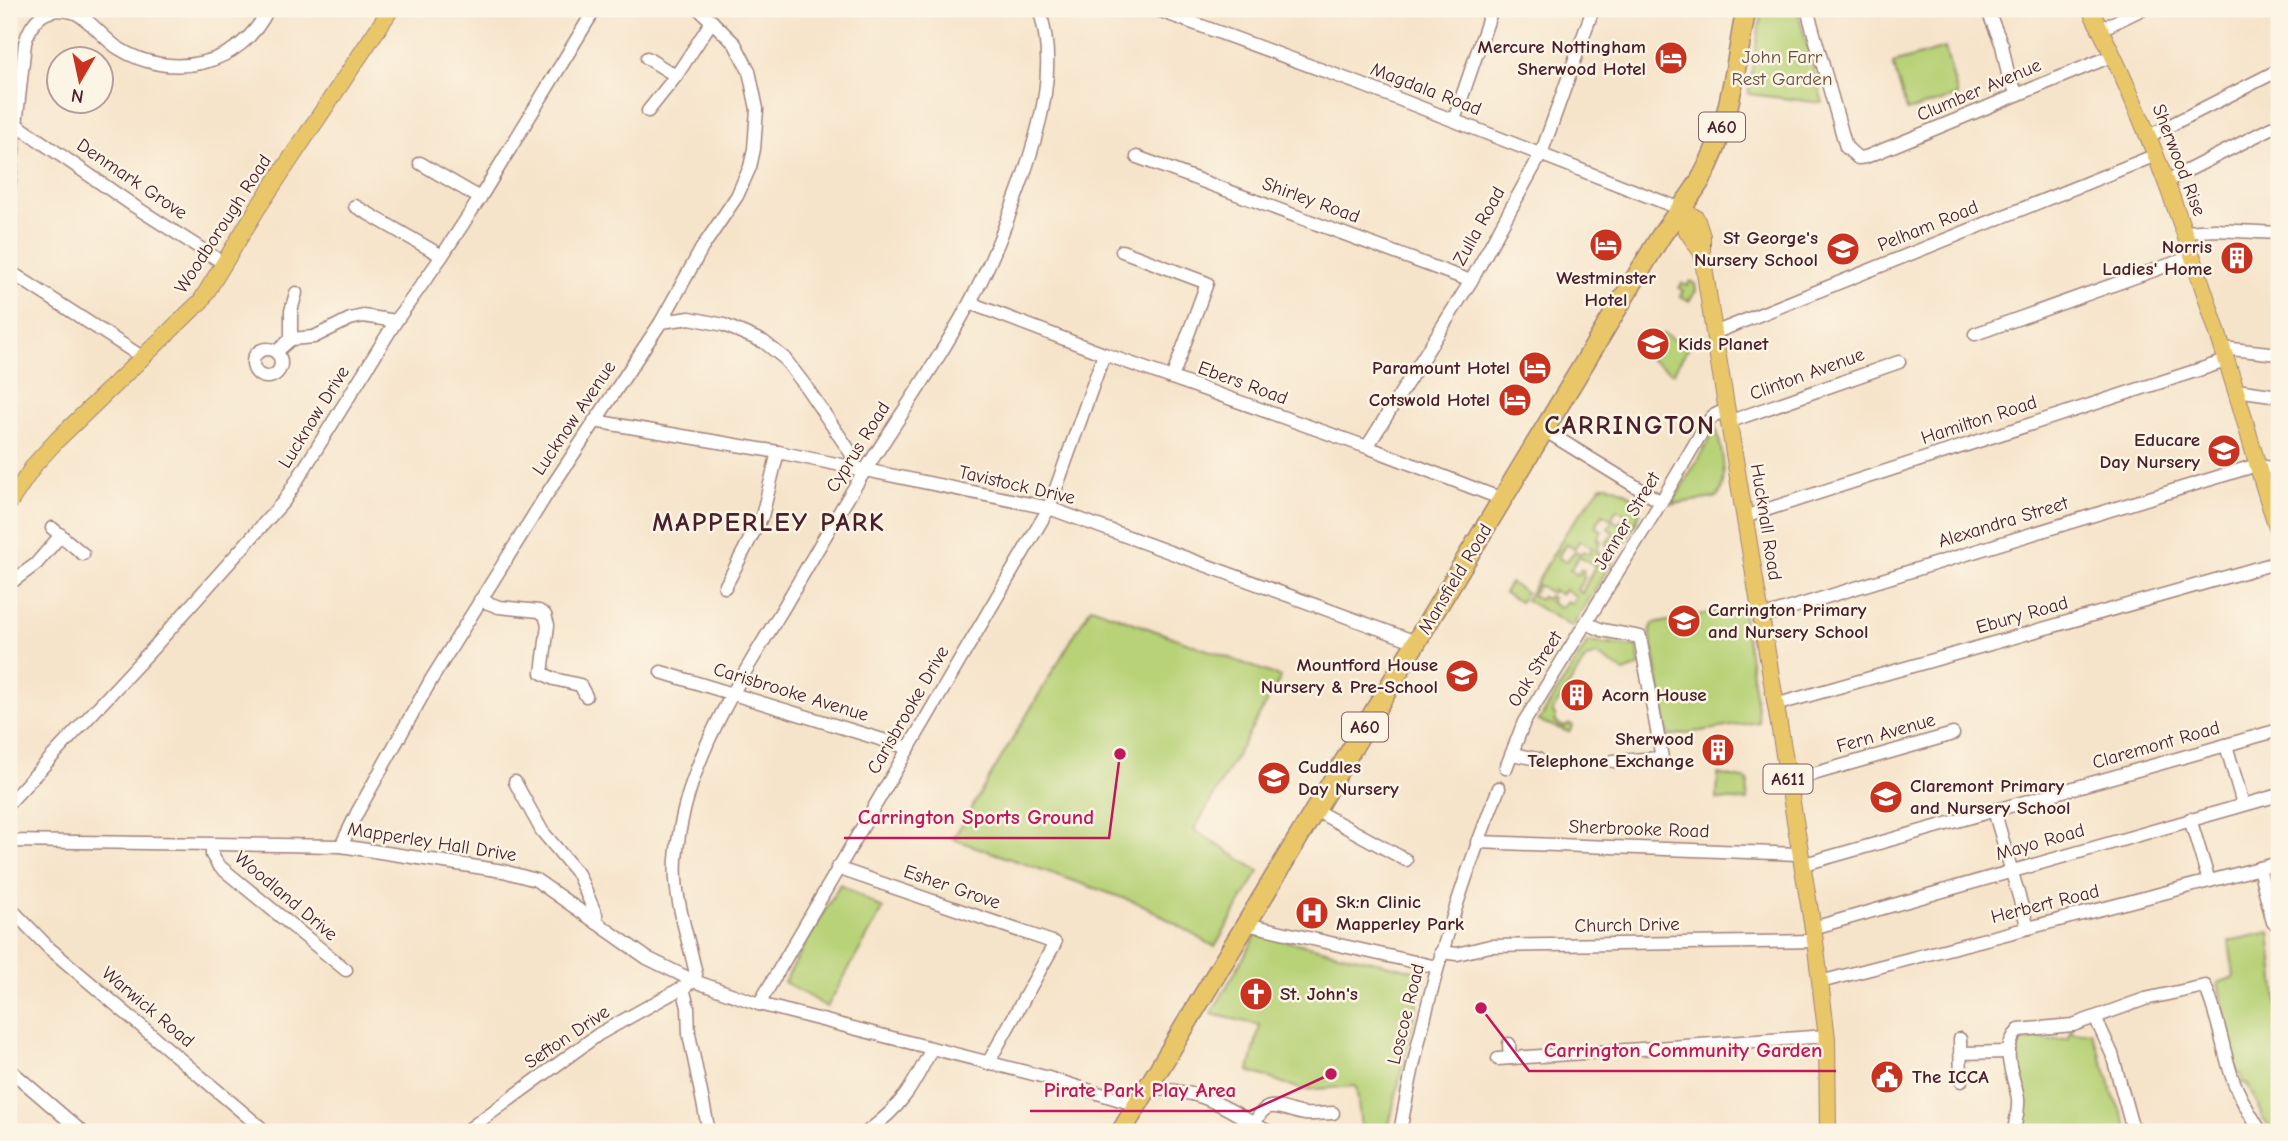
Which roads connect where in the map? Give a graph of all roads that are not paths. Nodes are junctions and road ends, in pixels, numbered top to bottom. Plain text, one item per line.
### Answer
1 (268, 9) edge
2 (391, 9) edge
3 (595, 9) edge
4 (699, 9) edge
5 (1039, 9) edge
6 (1156, 9) edge
7 (1492, 9) edge
8 (1593, 9) edge
9 (1746, 9) edge
10 (1807, 9) edge
11 (1987, 9) edge
12 (2090, 9) edge
13 (2142, 9) edge
14 (712, 22) junction
15 (2101, 29) junction
16 (2114, 54) junction
17 (647, 58) dead end
18 (2279, 70) edge
19 (676, 76) junction
20 (2017, 94) junction
21 (648, 111) dead end
22 (1454, 120) junction
23 (2279, 124) edge
24 (18, 125) junction
25 (2149, 136) junction
26 (1541, 154) junction
27 (2156, 155) junction
28 (1137, 158) dead end
29 (421, 163) dead end
30 (2165, 181) junction
31 (9, 189) edge
32 (480, 198) junction
33 (355, 206) dead end
34 (1688, 213) junction
35 (2184, 232) junction
36 (2279, 233) edge
37 (1122, 251) dead end
38 (443, 256) junction
39 (2191, 257) junction
40 (225, 264) junction
41 (9, 271) edge
42 (1471, 281) junction
43 (296, 293) dead end
44 (970, 303) junction
45 (396, 321) junction
46 (662, 322) junction
47 (1714, 334) junction
48 (1975, 334) dead end
49 (291, 340) junction
50 (276, 352) dead end
51 (1104, 354) junction
52 (2224, 354) junction
53 (2279, 354) edge
54 (142, 357) junction
55 (1899, 362) dead end
56 (1172, 378) junction
57 (2236, 390) junction
58 (2279, 396) edge
59 (1727, 416) junction
60 (594, 422) junction
61 (1544, 430) junction
62 (1367, 447) junction
63 (778, 452) junction
64 (2257, 465) junction
65 (860, 470) junction
66 (2279, 470) edge
67 (1502, 499) junction
68 (1661, 502) junction
69 (9, 503) edge
70 (1049, 508) junction
71 (1744, 516) junction
72 (2279, 532) edge
73 (83, 554) dead end
74 (2279, 562) edge
75 (9, 584) edge
76 (725, 587) dead end
77 (480, 600) junction
78 (1761, 617) junction
79 (1586, 623) junction
80 (1416, 642) junction
81 (662, 672) dead end
82 (732, 693) junction
83 (586, 696) dead end
84 (1775, 705) junction
85 (2279, 730) edge
86 (1953, 734) dead end
87 (2226, 745) junction
88 (909, 748) junction
89 (1512, 754) junction
90 (1538, 759) dead end
91 (1613, 761) dead end
92 (1506, 768) dead end
93 (1789, 781) junction
94 (515, 782) dead end
95 (1499, 788) dead end
96 (2279, 795) edge
97 (9, 803) edge
98 (2243, 804) junction
99 (1315, 810) junction
100 (1994, 810) junction
101 (2190, 819) junction
102 (9, 841) edge
103 (1477, 842) junction
104 (212, 846) junction
105 (341, 846) junction
106 (1406, 860) dead end
107 (1800, 860) junction
108 (2279, 863) edge
109 (2259, 868) junction
110 (837, 869) junction
111 (2012, 870) junction
112 (2209, 881) junction
113 (9, 907) edge
114 (2273, 922) dead end
115 (597, 923) junction
116 (1246, 924) junction
117 (2028, 928) junction
118 (1814, 934) junction
119 (1441, 952) junction
120 (1437, 967) junction
121 (346, 970) dead end
122 (694, 981) junction
123 (1820, 982) junction
124 (683, 988) junction
125 (759, 1004) junction
126 (2096, 1019) junction
127 (1827, 1035) junction
128 (1509, 1044) dead end
129 (931, 1049) junction
130 (2009, 1052) junction
131 (988, 1063) junction
132 (9, 1069) edge
133 (1961, 1081) dead end
134 (1149, 1085) junction
135 (1137, 1105) junction
136 (1333, 1113) dead end
137 (1254, 1125) junction
138 (82, 1132) edge
139 (266, 1132) edge
140 (465, 1132) edge
141 (709, 1132) edge
142 (867, 1132) edge
143 (1121, 1132) edge
144 (1270, 1132) edge
145 (1400, 1132) edge
146 (1828, 1132) edge
147 (2014, 1132) edge
148 (2138, 1132) edge
149 (2261, 1132) edge

1 - 24 street
2 - 40 main road, Woodborough Road
3 - 32 street, Lucknow Drive
4 - 14 street, Lucknow Avenue
5 - 44 street, Cyprus Road
6 - 22 street, Magdala Road
7 - 22 street
8 - 26 street, Zulla Road
9 - 34 highway, Mansfield Road / A60
10 - 20 street, Clumber Avenue
11 - 20 street
12 - 15 main road, Sherwood Rise
13 - 15 street
14 - 19 street
14 - 46 street, Lucknow Avenue
15 - 16 main road, Sherwood Rise
16 - 20 street, Clumber Avenue
16 - 25 main road, Sherwood Rise
17 - 19 street
18 - 25 street
19 - 21 street
22 - 26 street, Magdala Road
23 - 30 street
24 - 31 street
24 - 40 street, Denmark Grove
25 - 27 main road, Sherwood Rise
26 - 34 street, Magdala Road
26 - 42 street, Zulla Road
27 - 30 main road, Sherwood Rise
27 - 47 street, Pelham Road
28 - 42 street, Shirley Road
29 - 32 street
30 - 35 main road, Sherwood Rise
32 - 38 street, Lucknow Drive
33 - 38 street
34 - 47 main road, Hucknall Road / A611
34 - 61 highway, Mansfield Road / A60
35 - 36 street
35 - 39 main road, Sherwood Rise
37 - 56 street
38 - 45 street, Lucknow Drive
39 - 48 street
39 - 52 main road, Sherwood Rise
40 - 54 main road, Woodborough Road
41 - 54 street
42 - 62 street, Zulla Road
43 - 49 street
44 - 51 street, Ebers Road
44 - 65 street, Cyprus Road
45 - 49 street
45 - 97 street, Lucknow Drive
46 - 60 street, Lucknow Avenue
46 - 65 street
47 - 59 main road, Hucknall Road / A611
49 - 50 street
51 - 56 street, Ebers Road
51 - 70 street, Carisbrooke Drive
52 - 53 street
52 - 57 main road, Sherwood Rise
52 - 71 street, Hamilton Road
54 - 69 main road, Woodborough Road
55 - 59 street, Clinton Avenue
56 - 62 street, Ebers Road
57 - 58 street
57 - 64 main road, Sherwood Rise
59 - 68 street, Jenner Street
59 - 71 main road, Hucknall Road / A611
60 - 63 street, Tavistock Drive
60 - 77 street, Lucknow Avenue
61 - 67 highway, Mansfield Road / A60
61 - 68 street
62 - 67 street, Ebers Road
63 - 65 street, Tavistock Drive
63 - 76 street
64 - 66 street
64 - 72 main road, Sherwood Rise
64 - 78 street, Alexandra Street
65 - 70 street, Tavistock Drive
65 - 82 street, Cyprus Road
67 - 80 highway, Mansfield Road / A60
68 - 79 street, Jenner Street
70 - 80 street, Tavistock Drive
70 - 88 street, Carisbrooke Drive
71 - 78 main road, Hucknall Road / A611
73 - 75 street
74 - 84 street, Ebury Road
77 - 83 street
77 - 105 street, Lucknow Avenue
78 - 84 main road, Hucknall Road / A611
79 - 89 street, Oak Street
79 - 91 street
80 - 99 highway, Mansfield Road / A60
81 - 82 street, Carisbrooke Avenue
82 - 88 street, Carisbrooke Avenue
82 - 122 street, Cyprus Road
84 - 93 main road, Hucknall Road / A611
85 - 87 street, Claremont Road
86 - 93 street, Fern Avenue
87 - 98 street
87 - 100 street, Claremont Road
88 - 110 street, Carisbrooke Drive
89 - 90 street
89 - 92 street
93 - 107 main road, Hucknall Road / A611
94 - 115 street
95 - 103 street, Loscoe Road
96 - 98 street, Mayo Road
98 - 101 street, Mayo Road
99 - 106 street
99 - 116 highway, Mansfield Road / A60
100 - 107 street, Claremont Road
100 - 111 street
101 - 111 street, Mayo Road
101 - 112 street
102 - 104 street, Mapperley Hall Drive
103 - 107 street, Sherbrooke Road
103 - 119 street, Loscoe Road
104 - 105 street, Mapperley Hall Drive
104 - 121 street, Woodland Drive
105 - 115 street, Mapperley Hall Drive
107 - 118 main road, Hucknall Road / A611
108 - 109 street, Herbert Road
109 - 112 street, Herbert Road
109 - 114 street
110 - 125 street, Carisbrooke Drive
110 - 131 street, Esher Grove
111 - 117 street
111 - 118 street, Mayo Road
112 - 117 street, Herbert Road
113 - 139 street, Warwick Road
115 - 122 street, Mapperley Hall Drive
116 - 120 street
116 - 134 highway, Mansfield Road / A60
117 - 123 street, Herbert Road
118 - 119 street, Church Drive
118 - 123 main road, Hucknall Road / A611
119 - 120 street, Loscoe Road
120 - 145 street, Loscoe Road
122 - 124 street, Sefton Drive
122 - 125 street, Mapperley Hall Drive
123 - 127 main road, Hucknall Road / A611
124 - 140 street, Sefton Drive
124 - 141 street
125 - 129 street, Mapperley Hall Drive
126 - 130 street
126 - 148 street
126 - 149 street
127 - 128 street
127 - 146 main road, Hucknall Road / A611
129 - 131 street, Mapperley Hall Drive
129 - 142 street
130 - 133 street
130 - 147 street
131 - 135 street, Mapperley Hall Drive
132 - 138 street
134 - 135 highway, Mansfield Road / A60
134 - 137 street
135 - 143 highway, Mansfield Road / A60
136 - 137 street
137 - 144 street

